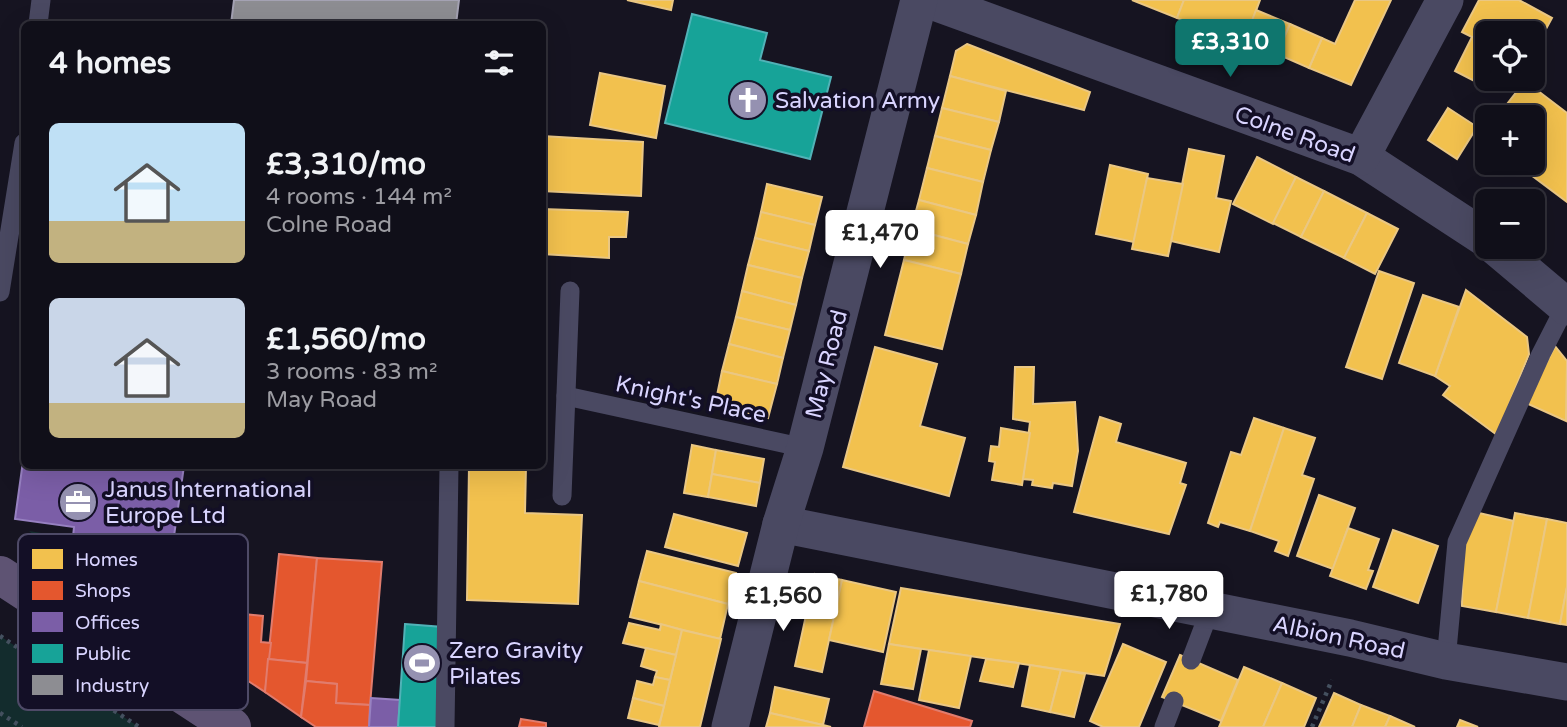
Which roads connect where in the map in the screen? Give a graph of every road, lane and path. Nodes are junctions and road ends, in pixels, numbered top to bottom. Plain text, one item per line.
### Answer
1 (41, 0) edge
2 (919, 0) edge
3 (929, 0) edge
4 (1445, 0) edge
5 (38, 21) edge
6 (1362, 157) junction
7 (21, 182) edge
8 (1475, 231) edge
9 (1510, 259) edge
10 (0, 292) edge
11 (570, 292) dead end
12 (1566, 306) edge
13 (566, 396) junction
14 (805, 448) junction
15 (449, 469) edge
16 (562, 496) dead end
17 (781, 524) junction
18 (0, 575) edge
19 (18, 587) edge
20 (1210, 610) junction
21 (0, 636) edge
22 (1350, 638) junction
23 (18, 648) edge
24 (1191, 660) dead end
25 (1446, 661) junction
26 (1567, 682) edge
27 (1174, 701) dead end
28 (113, 710) edge
29 (206, 710) edge
30 (0, 713) edge
31 (22, 727) edge
32 (139, 727) edge
33 (232, 727) edge
34 (445, 727) edge
35 (730, 727) edge
36 (1164, 727) edge
37 (1312, 727) edge

1 - 5 lane
2 - 14 street, May Road
3 - 6 street, Colne Road
4 - 6 street
6 - 8 street, Colne Road
7 - 10 lane
9 - 12 street
11 - 13 lane
12 - 25 lane
13 - 14 lane, Knight's Place
13 - 16 lane
14 - 17 street, May Road
15 - 34 lane
17 - 20 street, Albion Road
17 - 35 street, May Road
18 - 19 main road
20 - 22 street, Albion Road
20 - 24 lane
21 - 23 path
22 - 25 street, Albion Road
22 - 37 path
25 - 26 street, Albion Road
27 - 36 lane
28 - 32 path
29 - 33 main road
30 - 31 path

